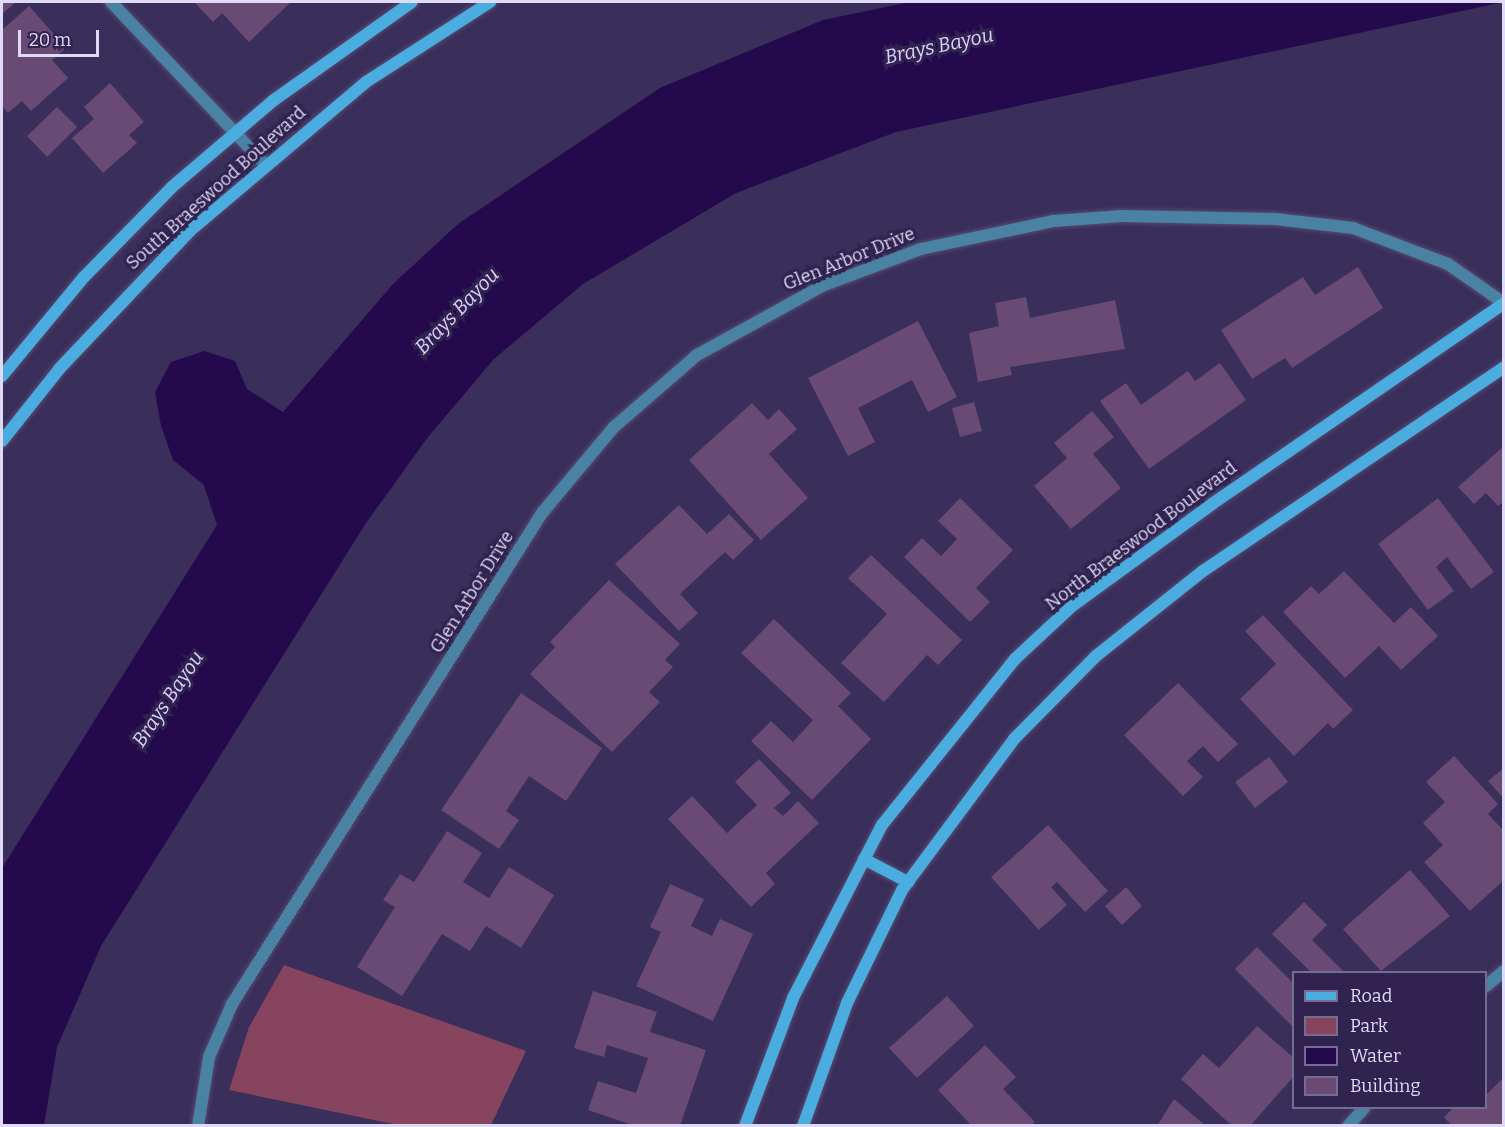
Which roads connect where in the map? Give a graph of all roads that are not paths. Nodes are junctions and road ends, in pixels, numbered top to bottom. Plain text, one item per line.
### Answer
1 (111, 2) edge
2 (411, 2) edge
3 (490, 2) edge
4 (236, 133) junction
5 (265, 164) junction
6 (1503, 303) edge
7 (1503, 367) edge
8 (2, 376) edge
9 (2, 441) edge
10 (864, 859) junction
11 (908, 882) junction
12 (1503, 970) edge
13 (1487, 984) edge
14 (1362, 1109) edge
15 (198, 1125) edge
16 (745, 1125) edge
17 (803, 1125) edge
18 (1348, 1125) edge

1 - 4 street
2 - 4 main road, South Braeswood Boulevard
3 - 5 main road, South Braeswood Boulevard
4 - 5 street
4 - 8 main road, South Braeswood Boulevard
5 - 9 main road, South Braeswood Boulevard
6 - 10 main road, North Braeswood Boulevard
6 - 15 street, Glen Arbor Drive
7 - 11 main road
10 - 11 main road
10 - 16 main road, North Braeswood Boulevard
11 - 17 main road
12 - 13 street
14 - 18 street

